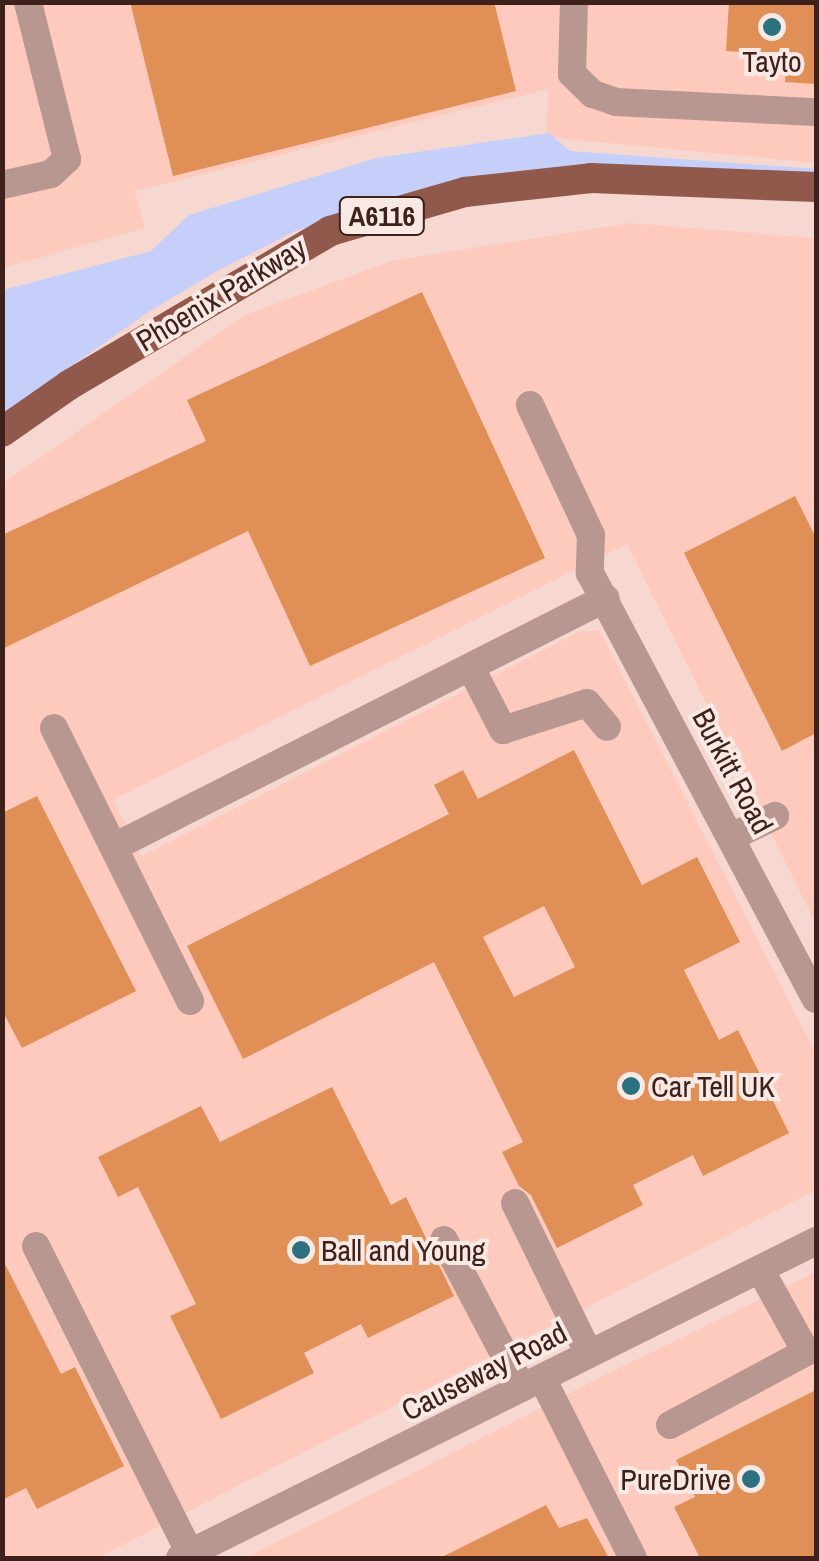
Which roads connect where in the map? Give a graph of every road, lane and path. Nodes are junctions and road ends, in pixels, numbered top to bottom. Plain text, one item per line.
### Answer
1 (28, 2) edge
2 (574, 2) edge
3 (816, 112) edge
4 (2, 185) edge
5 (816, 187) edge
6 (530, 405) dead end
7 (2, 432) edge
8 (606, 598) junction
9 (472, 668) junction
10 (608, 727) dead end
11 (54, 728) dead end
12 (774, 816) dead end
13 (731, 838) junction
14 (114, 848) junction
15 (816, 999) edge
16 (190, 1001) dead end
17 (515, 1204) dead end
18 (444, 1240) dead end
19 (816, 1241) edge
20 (36, 1246) dead end
21 (760, 1269) junction
22 (589, 1354) junction
23 (532, 1383) junction
24 (670, 1425) dead end
25 (185, 1556) edge
26 (633, 1558) edge

1 - 4 street
2 - 3 street
5 - 7 main road, Phoenix Parkway / A6116
6 - 8 street, Burkitt Road
8 - 9 street
8 - 13 street, Burkitt Road
9 - 10 street
9 - 14 street
11 - 14 street
12 - 13 street
13 - 15 street, Burkitt Road
14 - 16 street
17 - 22 street
18 - 23 street
19 - 21 street, Causeway Road
20 - 25 street
21 - 22 street, Causeway Road
21 - 24 street
22 - 23 street, Causeway Road
23 - 25 street, Causeway Road
23 - 26 street

